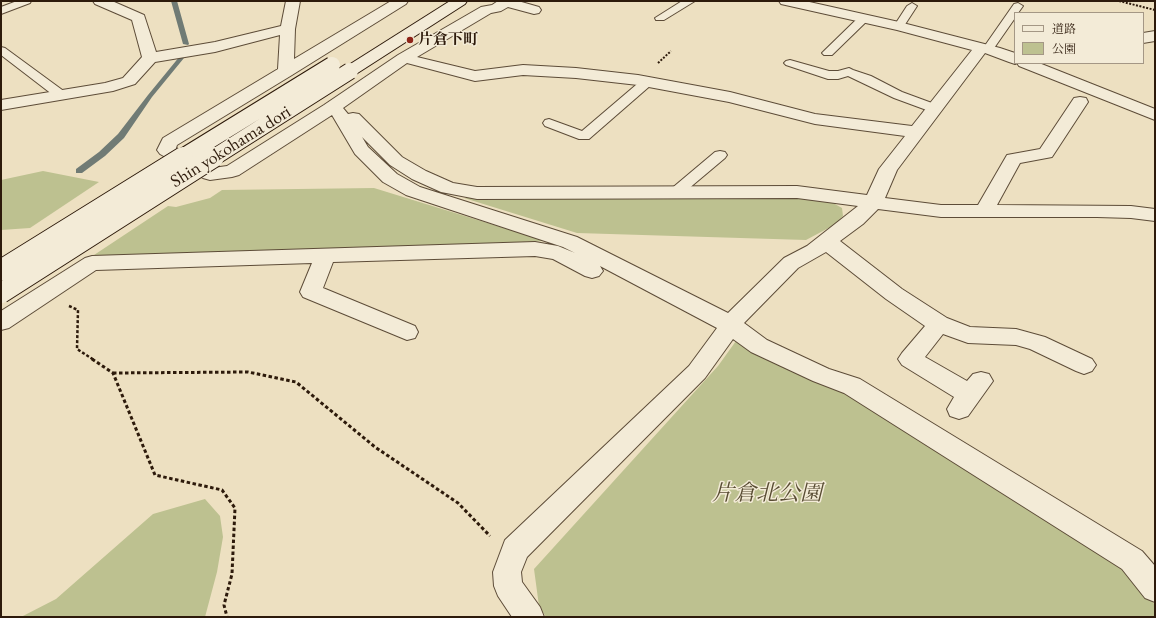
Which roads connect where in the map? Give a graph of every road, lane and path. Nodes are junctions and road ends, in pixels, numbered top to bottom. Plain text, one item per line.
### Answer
1 (26, 1) edge
2 (100, 1) edge
3 (292, 1) edge
4 (401, 1) edge
5 (434, 1) edge
6 (460, 1) edge
7 (690, 1) edge
8 (786, 1) edge
9 (1119, 1) edge
10 (820, 4) edge
11 (912, 6) dead end
12 (1018, 6) dead end
13 (534, 10) dead end
14 (1155, 10) edge
15 (1, 11) edge
16 (660, 18) dead end
17 (864, 18) junction
18 (396, 25) dead end
19 (899, 26) junction
20 (288, 29) junction
21 (1155, 36) edge
22 (1144, 38) edge
23 (988, 49) junction
24 (1, 50) edge
25 (1014, 50) edge
26 (828, 53) dead end
27 (150, 58) junction
28 (404, 58) junction
29 (1014, 59) edge
30 (790, 63) dead end
31 (342, 64) junction
32 (1028, 64) edge
33 (286, 72) junction
34 (647, 82) junction
35 (61, 95) junction
36 (1080, 102) dead end
37 (1, 105) edge
38 (936, 109) junction
39 (334, 110) junction
40 (1155, 115) edge
41 (550, 123) dead end
42 (918, 132) junction
43 (720, 155) dead end
44 (676, 192) junction
45 (874, 202) junction
46 (984, 211) junction
47 (1155, 215) edge
48 (827, 242) junction
49 (325, 256) junction
50 (92, 263) junction
51 (1, 264) edge
52 (1, 270) edge
53 (1, 294) edge
54 (43, 295) junction
55 (1, 322) edge
56 (939, 324) junction
57 (728, 331) junction
58 (407, 332) dead end
59 (1085, 365) dead end
60 (113, 373) junction
61 (970, 395) dead end
62 (511, 558) junction
63 (1155, 588) edge
64 (226, 617) edge
65 (529, 617) edge

1 - 15 lane
2 - 27 street
3 - 20 street
4 - 33 street
5 - 18 street
6 - 31 street, Shin yokohama dori
7 - 16 lane
8 - 10 street
9 - 14 path
10 - 17 street
11 - 19 lane
12 - 23 lane
13 - 28 street
17 - 19 street
17 - 26 lane
19 - 23 street
20 - 27 street
20 - 33 street
21 - 22 street
23 - 25 street
23 - 29 street
23 - 38 street
24 - 35 lane
27 - 35 street
28 - 34 street
28 - 39 street
30 - 38 lane
31 - 52 street, Shin yokohama dori, bridge
31 - 53 street, Shin yokohama dori, bridge
32 - 40 street
33 - 39 street
33 - 39 street
34 - 41 lane
34 - 42 street
35 - 37 street
36 - 46 street
38 - 42 street
39 - 44 street
39 - 57 street
42 - 45 street
43 - 44 lane
44 - 45 street
45 - 46 street
45 - 48 street
46 - 47 street
48 - 56 street
48 - 57 street
49 - 50 street
49 - 57 street
49 - 58 street
50 - 51 street
50 - 54 street
54 - 55 street
54 - 60 path
56 - 59 street
56 - 61 street
57 - 62 street
57 - 63 street
60 - 62 path
60 - 64 path
62 - 65 street

